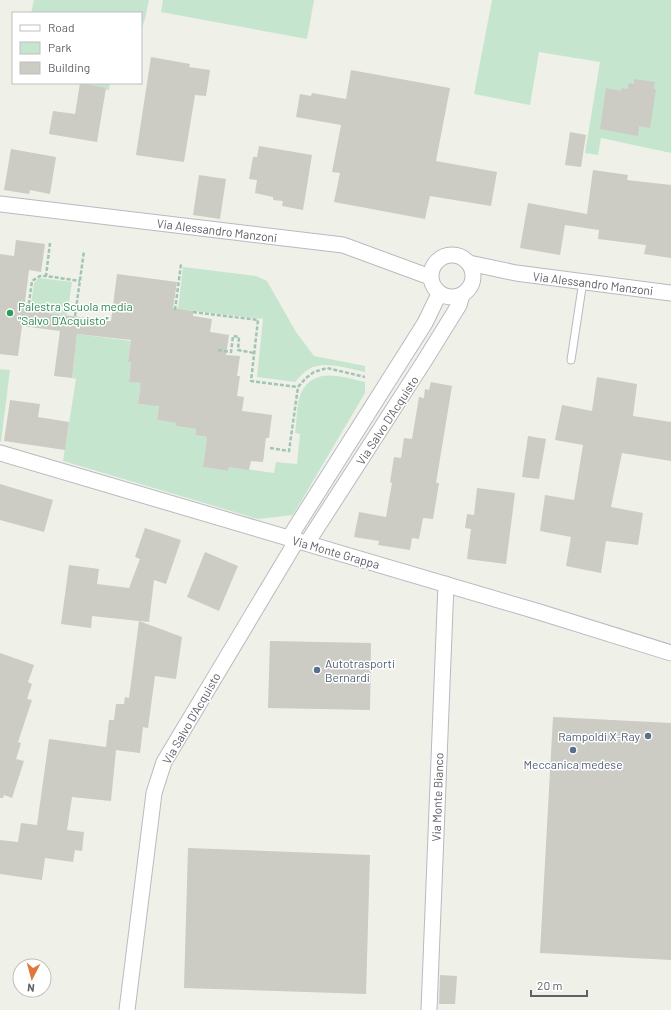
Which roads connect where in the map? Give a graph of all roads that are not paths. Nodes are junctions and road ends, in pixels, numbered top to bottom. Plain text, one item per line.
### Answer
1 (0, 204) edge
2 (469, 263) junction
3 (516, 273) junction
4 (430, 277) junction
5 (583, 281) junction
6 (472, 283) junction
7 (671, 293) edge
8 (439, 294) junction
9 (462, 295) junction
10 (571, 360) dead end
11 (0, 453) edge
12 (298, 541) junction
13 (446, 584) junction
14 (671, 653) edge
15 (127, 1010) edge
16 (429, 1010) edge

1 - 4 street, Via Alessandro Manzoni
2 - 3 street, Via Alessandro Manzoni
2 - 4 street
2 - 6 street
3 - 5 street, Via Alessandro Manzoni
3 - 6 street, Via Alessandro Manzoni
4 - 8 street
5 - 7 street, Via Alessandro Manzoni
5 - 10 lane
6 - 9 street
8 - 9 street
8 - 12 street, Via Salvo D'Acquisto
9 - 12 street, Via Salvo D'Acquisto
11 - 12 street, Via Monte Grappa
12 - 13 street, Via Monte Grappa
12 - 15 street, Via Salvo D'Acquisto
13 - 14 street, Via Monte Grappa
13 - 16 street, Via Monte Bianco

